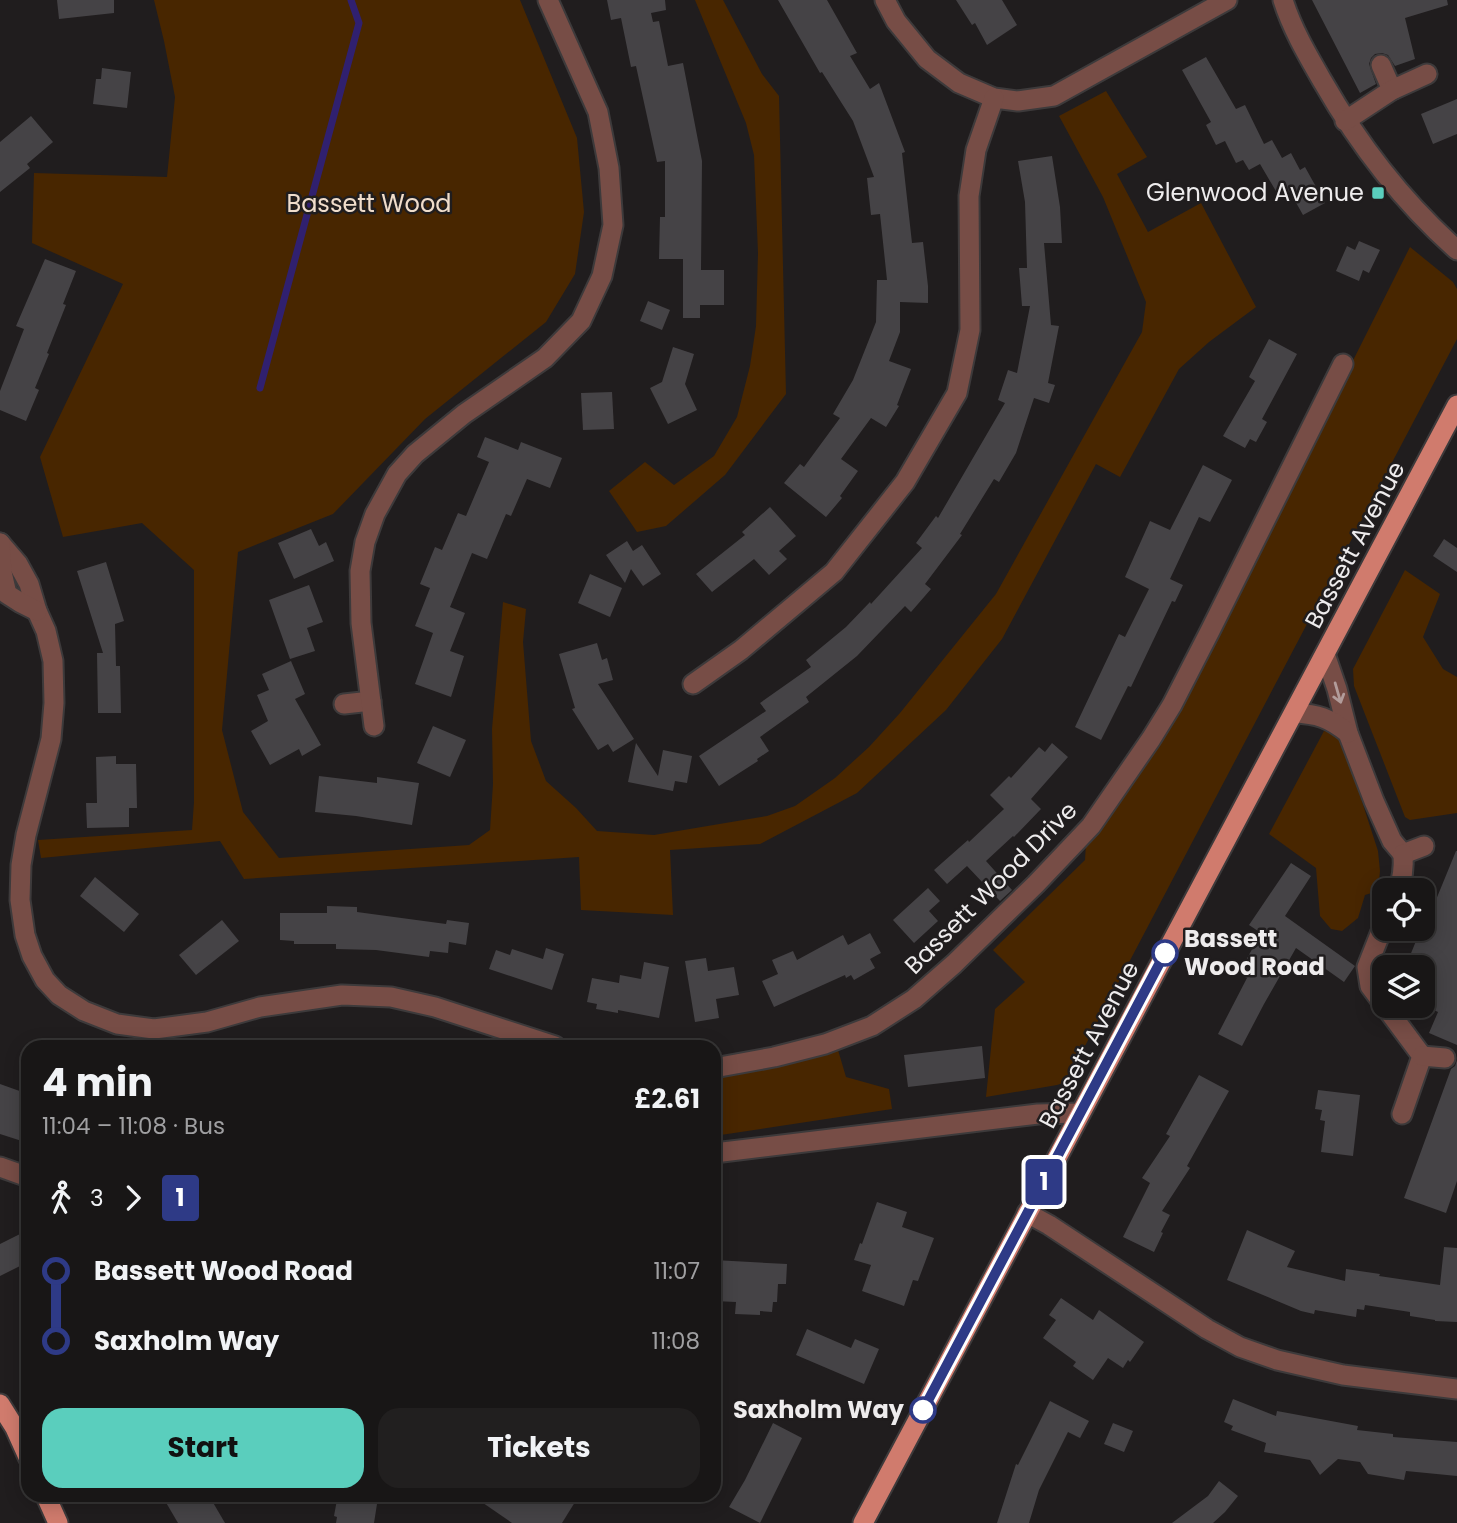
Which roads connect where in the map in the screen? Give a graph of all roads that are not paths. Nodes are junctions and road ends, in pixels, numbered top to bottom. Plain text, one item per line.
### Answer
1 (548, 0) edge
2 (885, 0) edge
3 (1227, 0) edge
4 (1283, 0) edge
5 (1381, 65) dead end
6 (1427, 74) dead end
7 (1392, 90) junction
8 (994, 98) junction
9 (1345, 121) junction
10 (1457, 250) edge
11 (1343, 364) dead end
12 (1457, 405) edge
13 (0, 543) edge
14 (1325, 654) junction
15 (693, 684) dead end
16 (371, 701) junction
17 (344, 704) dead end
18 (1294, 713) junction
19 (374, 726) dead end
20 (1348, 733) junction
21 (1424, 846) dead end
22 (1403, 854) junction
23 (1402, 878) edge
24 (1377, 941) edge
25 (537, 1040) edge
26 (1422, 1056) junction
27 (1445, 1058) dead end
28 (721, 1067) edge
29 (1080, 1113) junction
30 (1402, 1114) dead end
31 (721, 1152) edge
32 (0, 1167) edge
33 (21, 1174) edge
34 (1027, 1213) junction
35 (1457, 1388) edge
36 (0, 1404) edge
37 (21, 1441) edge
38 (49, 1502) edge
39 (58, 1523) edge
40 (863, 1523) edge

1 - 16 street
2 - 8 street
3 - 8 street
4 - 9 street
5 - 7 street
6 - 7 street
7 - 9 street
8 - 15 street
9 - 10 street
11 - 28 street, Bassett Wood Drive
12 - 14 main road, Bassett Avenue
13 - 25 street
14 - 18 main road, Bassett Avenue
14 -> 20 street
16 - 17 street
16 - 19 street
18 - 20 street
18 - 29 main road, Bassett Avenue
20 - 22 street
21 - 22 street
22 - 23 street
24 - 26 street
26 - 27 street
26 - 30 street
29 - 31 street
29 - 34 main road, Bassett Avenue
32 - 33 street
34 - 35 street
34 - 40 main road, Bassett Avenue
36 - 37 main road
38 - 39 main road

